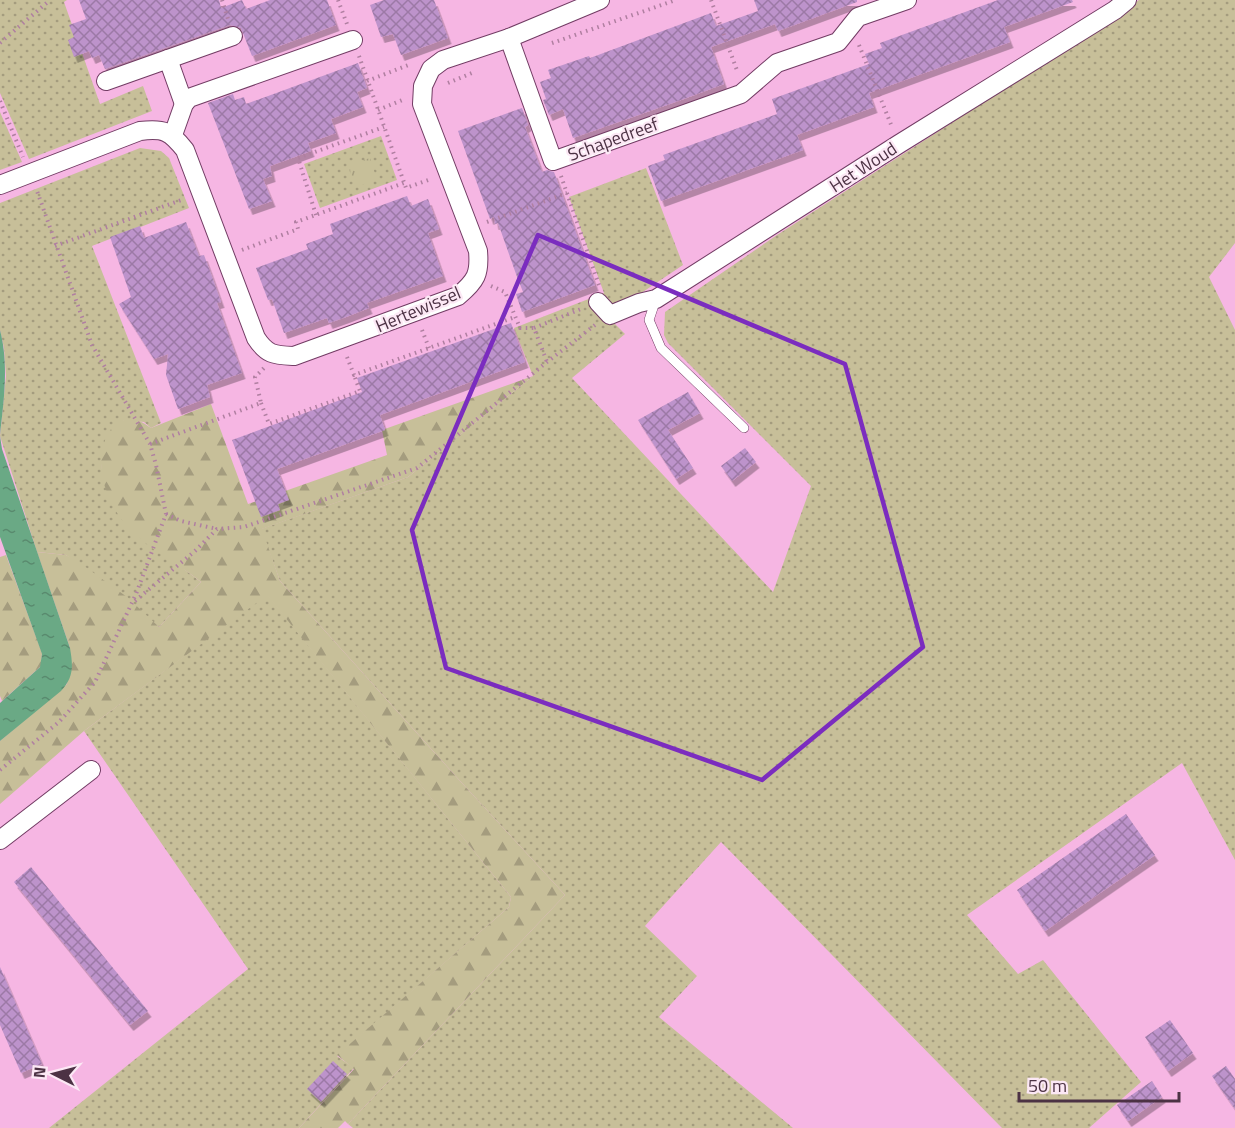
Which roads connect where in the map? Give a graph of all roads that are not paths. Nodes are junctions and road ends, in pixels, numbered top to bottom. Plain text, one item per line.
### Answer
1 (600, 0) edge
2 (907, 0) edge
3 (1127, 0) edge
4 (577, 4) edge
5 (233, 36) dead end
6 (509, 38) junction
7 (353, 40) road end
8 (168, 58) junction
9 (106, 81) dead end
10 (184, 104) junction
11 (173, 135) junction
12 (0, 185) edge
13 (656, 299) junction
14 (604, 308) road end
15 (744, 428) dead end
16 (91, 770) dead end
17 (0, 840) edge

1 - 4 street
2 - 6 street, Schapedreef
3 - 13 street, Het Woud
4 - 6 street
5 - 8 street
6 - 11 street, Hertewissel
7 - 10 street
8 - 9 street
8 - 10 street
10 - 11 street
11 - 12 street
13 - 14 street, Het Woud
13 - 15 lane
16 - 17 street

